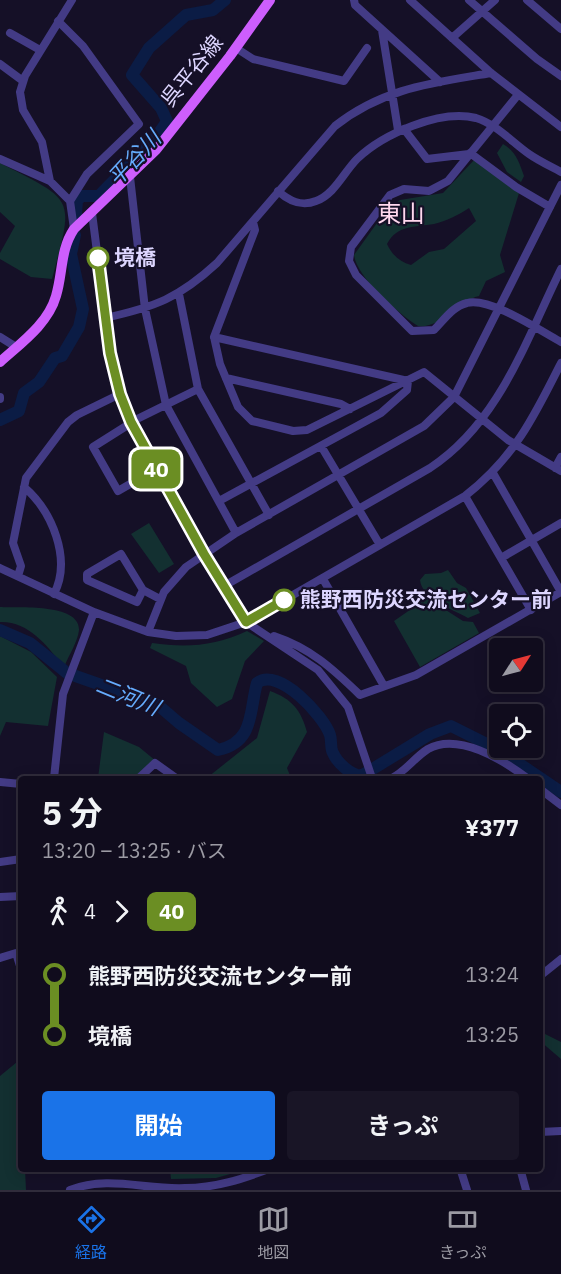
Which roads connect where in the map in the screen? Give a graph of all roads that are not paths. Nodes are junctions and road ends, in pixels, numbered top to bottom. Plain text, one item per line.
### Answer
1 (72, 0) edge
2 (270, 0) edge
3 (354, 0) edge
4 (410, 0) edge
5 (469, 0) edge
6 (495, 0) edge
7 (527, 0) edge
8 (482, 11) junction
9 (58, 21) junction
10 (561, 29) edge
11 (382, 30) junction
12 (10, 33) dead end
13 (452, 38) junction
14 (236, 48) junction
15 (367, 48) dead end
16 (40, 50) junction
17 (0, 64) edge
18 (491, 74) junction
19 (561, 76) edge
20 (23, 81) junction
21 (440, 82) junction
22 (390, 93) junction
23 (518, 96) junction
24 (492, 126) junction
25 (561, 127) edge
26 (401, 130) junction
27 (470, 154) junction
28 (0, 159) edge
29 (561, 172) edge
30 (129, 177) junction
31 (50, 182) junction
32 (561, 185) edge
33 (278, 191) junction
34 (558, 197) edge
35 (70, 201) junction
36 (550, 207) junction
37 (92, 213) junction
38 (253, 222) junction
39 (74, 229) junction
40 (561, 268) edge
41 (179, 294) junction
42 (145, 309) junction
43 (499, 310) junction
44 (105, 318) junction
45 (532, 327) junction
46 (0, 337) edge
47 (214, 337) junction
48 (561, 342) edge
49 (16, 347) junction
50 (0, 362) edge
51 (561, 363) edge
52 (226, 378) junction
53 (408, 381) junction
54 (198, 389) junction
55 (120, 394) junction
56 (454, 397) junction
57 (166, 405) junction
58 (350, 409) junction
59 (483, 420) junction
60 (131, 423) junction
61 (321, 446) junction
62 (516, 446) junction
63 (561, 457) edge
64 (156, 469) junction
65 (558, 470) edge
66 (493, 473) junction
67 (339, 477) junction
68 (252, 484) junction
69 (24, 487) junction
70 (465, 496) junction
71 (219, 501) junction
72 (359, 509) junction
73 (269, 515) junction
74 (561, 523) edge
75 (236, 533) junction
76 (532, 541) junction
77 (380, 545) junction
78 (204, 554) junction
79 (501, 558) junction
80 (1, 569) edge
81 (18, 576) junction
82 (323, 579) junction
83 (224, 586) junction
84 (143, 590) junction
85 (561, 592) edge
86 (54, 594) junction
87 (160, 599) junction
88 (531, 610) junction
89 (94, 612) junction
90 (246, 622) junction
91 (148, 632) junction
92 (267, 634) junction
93 (384, 686) junction
94 (54, 776) edge
95 (141, 776) edge
96 (173, 776) edge
97 (371, 776) edge
98 (394, 776) edge
99 (523, 776) edge
100 (0, 782) edge
101 (18, 784) edge
102 (543, 791) edge
103 (561, 805) edge
104 (18, 859) edge
105 (0, 862) edge
106 (18, 896) edge
107 (0, 897) edge
108 (0, 958) edge
109 (18, 959) edge
110 (561, 959) edge
111 (543, 974) edge
112 (561, 1131) edge
113 (543, 1132) edge
114 (260, 1172) edge
115 (461, 1172) edge
116 (521, 1172) edge
117 (184, 1189) edge
118 (69, 1190) edge
119 (467, 1190) edge
120 (525, 1190) edge

1 - 9 street
2 - 14 main road, 呉平谷線
3 - 11 street
4 - 13 street
5 - 8 street
6 - 8 street
7 - 10 street
8 - 13 street
8 - 19 street
9 - 16 street
9 - 35 street
11 - 21 street
11 - 22 street
12 - 16 street
13 - 18 street
14 - 15 street
14 - 30 main road, 呉平谷線
16 - 20 street
17 - 20 street
18 - 21 street
18 - 23 street
20 - 31 street
21 - 22 street
22 - 26 street
22 - 33 street
23 - 24 street
23 - 25 street
24 - 26 street
24 - 27 street
24 - 29 street
26 - 27 street
26 - 33 street
27 - 36 street
27 - 43 street
28 - 31 street
30 - 37 main road, 呉平谷線
30 - 42 street
31 - 35 street
32 - 34 street
33 - 38 street
34 - 36 street
35 - 39 street
36 - 43 street
37 - 39 main road, 呉平谷線
37 - 44 street
38 - 41 street
38 - 47 street
39 - 49 main road, 呉平谷線
40 - 45 street
41 - 42 street
41 - 54 street
42 - 44 street
42 - 57 street
43 - 45 street
43 - 56 street
44 - 55 street
45 - 48 street
45 - 59 street
46 - 49 street
47 - 52 street
47 - 53 street
49 - 50 main road, 呉平谷線
51 - 62 street
52 - 58 street
52 - 58 street
53 - 56 street
53 - 58 street
53 - 61 street
54 - 57 street
54 - 68 street
55 - 60 street
55 - 69 street
56 - 59 street
56 - 67 street
57 - 60 street
57 - 71 street
59 - 62 street
59 - 72 street
60 - 64 street
60 - 64 street
61 - 67 street
61 - 68 street
62 - 65 street
62 - 66 street
63 - 65 street
64 - 78 street
66 - 70 street
66 - 76 street
67 - 72 street
67 - 73 street
68 - 71 street
68 - 73 street
69 - 81 street
69 - 86 street
70 - 77 street
70 - 79 street
71 - 75 street
72 - 77 street
72 - 83 street
73 - 75 street
74 - 76 street
75 - 78 street
76 - 79 street
76 - 85 street
77 - 82 street
78 - 83 street
78 - 87 street
79 - 88 street
80 - 81 street
81 - 86 street
82 - 90 street
82 - 93 street
83 - 90 street
84 - 84 street
84 - 87 street
85 - 88 street
86 - 89 street
87 - 91 street
88 - 93 street
89 - 91 street
89 - 94 street
90 - 91 street
90 - 92 street
92 - 93 street
92 - 97 street
95 - 96 street
98 - 99 street
100 - 101 street
102 - 103 street
104 - 105 street
106 - 107 street
108 - 109 street
110 - 111 street
112 - 113 street
114 - 117 street
115 - 119 street
116 - 120 street
117 - 118 street

